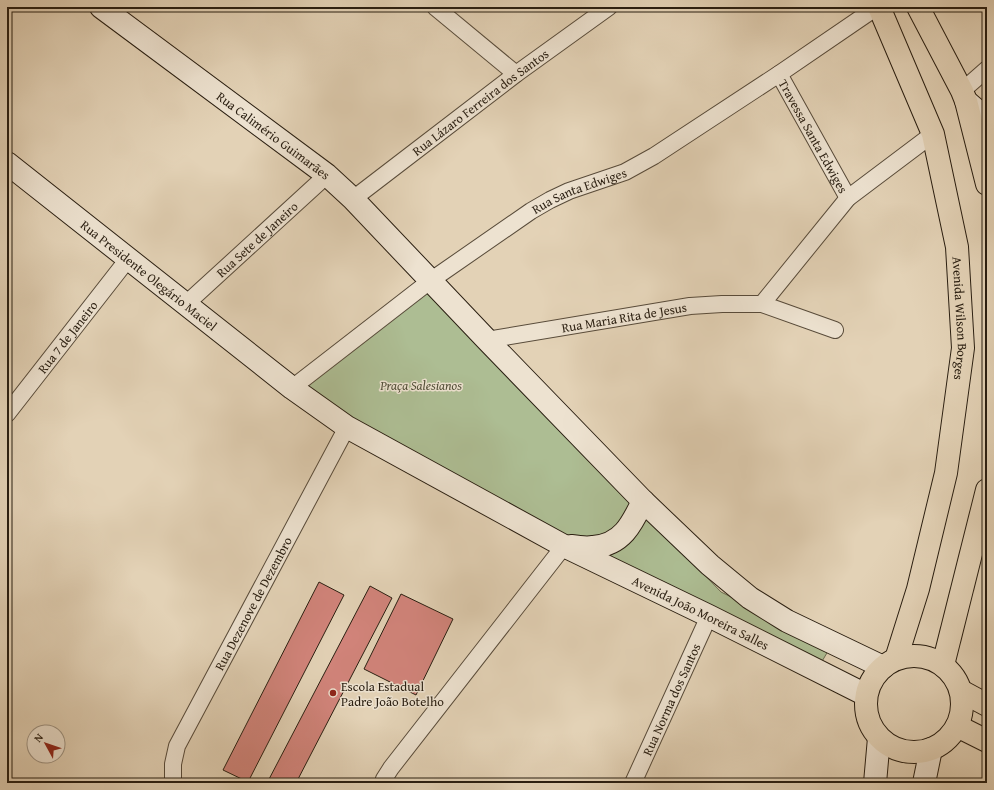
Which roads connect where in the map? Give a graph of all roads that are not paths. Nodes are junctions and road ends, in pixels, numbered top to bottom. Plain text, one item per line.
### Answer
1 (435, 7) edge
2 (608, 7) edge
3 (878, 7) edge
4 (918, 7) edge
5 (106, 9) edge
6 (987, 69) edge
7 (516, 74) junction
8 (779, 74) junction
9 (964, 96) junction
10 (987, 119) edge
11 (933, 134) junction
12 (7, 163) edge
13 (328, 175) junction
14 (987, 184) edge
15 (848, 198) junction
16 (353, 199) junction
17 (128, 259) junction
18 (430, 281) junction
19 (186, 304) junction
20 (762, 304) junction
21 (836, 330) dead end
22 (486, 340) junction
23 (292, 388) junction
24 (7, 414) edge
25 (347, 427) junction
26 (987, 490) edge
27 (643, 501) junction
28 (564, 546) junction
29 (709, 616) junction
30 (890, 663) junction
31 (943, 665) junction
32 (961, 691) junction
33 (866, 695) junction
34 (987, 705) edge
35 (957, 726) junction
36 (879, 738) junction
37 (987, 741) edge
38 (931, 749) junction
39 (173, 783) edge
40 (383, 783) edge
41 (634, 783) edge
42 (875, 783) edge
43 (924, 783) edge

1 - 7 street
2 - 7 street, Rua Lázaro Ferreira dos Santos
3 - 8 street, Rua Santa Edwiges
3 - 11 main road, Avenida Wilson Borges
4 - 9 main road
5 - 13 street, Rua Calimério Guimarães
6 - 9 street
7 - 16 street, Rua Lázaro Ferreira dos Santos
8 - 15 street, Travessa Santa Edwiges
8 - 18 street, Rua Santa Edwiges
9 - 10 street
9 - 14 main road
11 - 15 street
11 - 30 main road, Avenida Wilson Borges
12 - 17 street, Rua Presidente Olegário Maciel
13 - 16 street, Rua Calimério Guimarães
13 - 19 street, Rua Sete de Janeiro
15 - 20 street
16 - 18 street, Rua Calimério Guimarães
17 - 19 street, Rua Presidente Olegário Maciel
17 - 24 street, Rua 7 de Janeiro
18 - 22 street
18 - 23 street, Rua Santa Edwiges
19 - 23 street, Rua Presidente Olegário Maciel
20 - 21 street, Rua Maria Rita de Jesus
20 - 22 street, Rua Maria Rita de Jesus
22 - 27 street
23 - 25 street
25 - 28 street
25 - 39 street, Rua Dezenove de Dezembro
26 - 31 main road
27 - 28 street
27 - 30 street
28 - 29 street, Avenida João Moreira Salles
28 - 40 street
29 - 33 street, Avenida João Moreira Salles
29 - 41 street, Rua Norma dos Santos
30 - 31 main road
30 - 33 main road
31 - 32 main road
32 - 34 main road
32 - 35 main road
33 - 36 main road
35 - 37 main road
35 - 38 main road
36 - 38 main road
36 - 42 street
38 - 43 street

